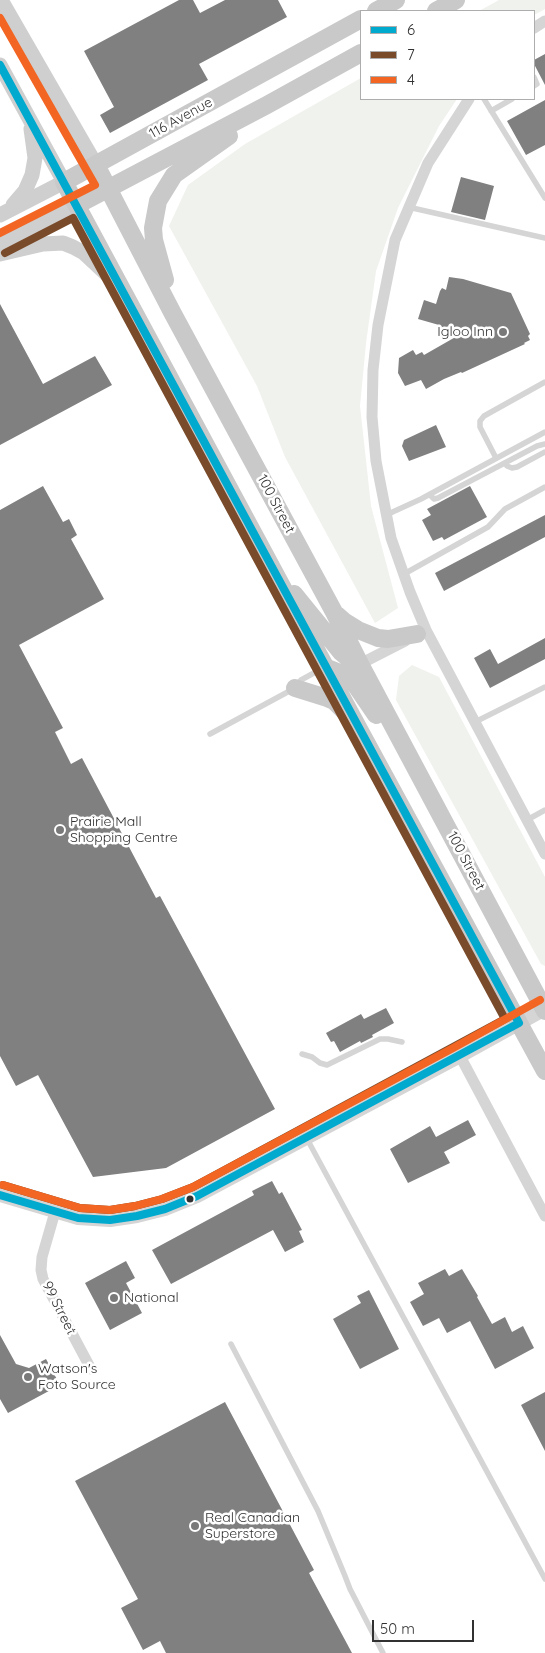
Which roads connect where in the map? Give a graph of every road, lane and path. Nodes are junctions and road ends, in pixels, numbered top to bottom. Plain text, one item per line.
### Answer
1 (1, 0) edge
2 (396, 0) edge
3 (456, 0) edge
4 (378, 10) edge
5 (438, 10) edge
6 (360, 20) edge
7 (360, 54) edge
8 (1, 70) edge
9 (468, 100) edge
10 (485, 100) edge
11 (510, 100) edge
12 (267, 105) junction
13 (491, 111) junction
14 (27, 113) junction
15 (96, 165) junction
16 (64, 182) junction
17 (109, 189) junction
18 (545, 198) edge
19 (77, 205) junction
20 (408, 207) junction
21 (5, 212) edge
22 (545, 238) edge
23 (0, 244) edge
24 (0, 254) edge
25 (120, 287) junction
26 (172, 312) junction
27 (545, 382) edge
28 (545, 432) edge
29 (545, 444) edge
30 (545, 452) edge
31 (496, 458) junction
32 (505, 463) junction
33 (545, 487) edge
34 (430, 495) junction
35 (386, 515) junction
36 (269, 562) junction
37 (404, 574) junction
38 (334, 612) junction
39 (421, 632) junction
40 (360, 664) junction
41 (325, 667) junction
42 (545, 687) edge
43 (295, 688) junction
44 (354, 720) junction
45 (475, 722) junction
46 (210, 734) dead end
47 (423, 781) junction
48 (545, 810) edge
49 (527, 820) junction
50 (545, 854) edge
51 (545, 1009) edge
52 (519, 1023) junction
53 (402, 1042) dead end
54 (302, 1054) dead end
55 (460, 1056) junction
56 (545, 1071) edge
57 (306, 1137) junction
58 (0, 1195) edge
59 (55, 1212) junction
60 (545, 1216) edge
61 (231, 1344) dead end
62 (91, 1368) dead end
63 (545, 1580) edge
64 (382, 1653) edge

1 - 15 main road, 100 Street
2 - 4 main road
3 - 5 main road
6 - 15 main road, 116 Avenue
7 - 12 main road, 116 Avenue
8 - 14 main road
9 - 20 street
10 - 13 lane
11 - 13 lane
12 - 17 main road, 116 Avenue
12 - 26 main road
13 - 18 lane
14 - 16 main road
14 - 21 main road
15 - 16 main road, 116 Avenue
15 - 17 main road, 100 Street
16 - 19 main road
16 - 21 main road, 116 Avenue
17 - 19 main road, 116 Avenue
17 - 26 main road, 100 Street
19 - 23 main road, 116 Avenue
19 - 25 main road
20 - 22 lane
20 - 35 street
24 - 25 main road
25 - 36 main road
26 - 38 main road, 100 Street
27 - 31 lane
28 - 31 lane
29 - 32 lane
30 - 32 lane
31 - 34 lane
32 - 34 lane
33 - 37 lane
34 - 35 lane
35 - 37 street
36 - 40 main road
36 - 41 main road
37 - 39 street
38 - 39 main road
38 - 40 main road, 100 Street
39 - 40 street
39 - 45 street
40 - 47 main road, 100 Street
41 - 43 lane
41 - 44 main road
41 - 47 main road
42 - 45 lane
43 - 44 main road
43 - 46 lane
44 - 52 main road
45 - 49 street
47 - 51 main road, 100 Street
48 - 49 lane
49 - 50 street
51 - 52 street
52 - 55 street
52 - 56 main road
53 - 54 lane
55 - 57 street
55 - 60 street
57 - 59 street
57 - 63 lane
58 - 59 street
59 - 62 street, 99 Street
61 - 64 lane

